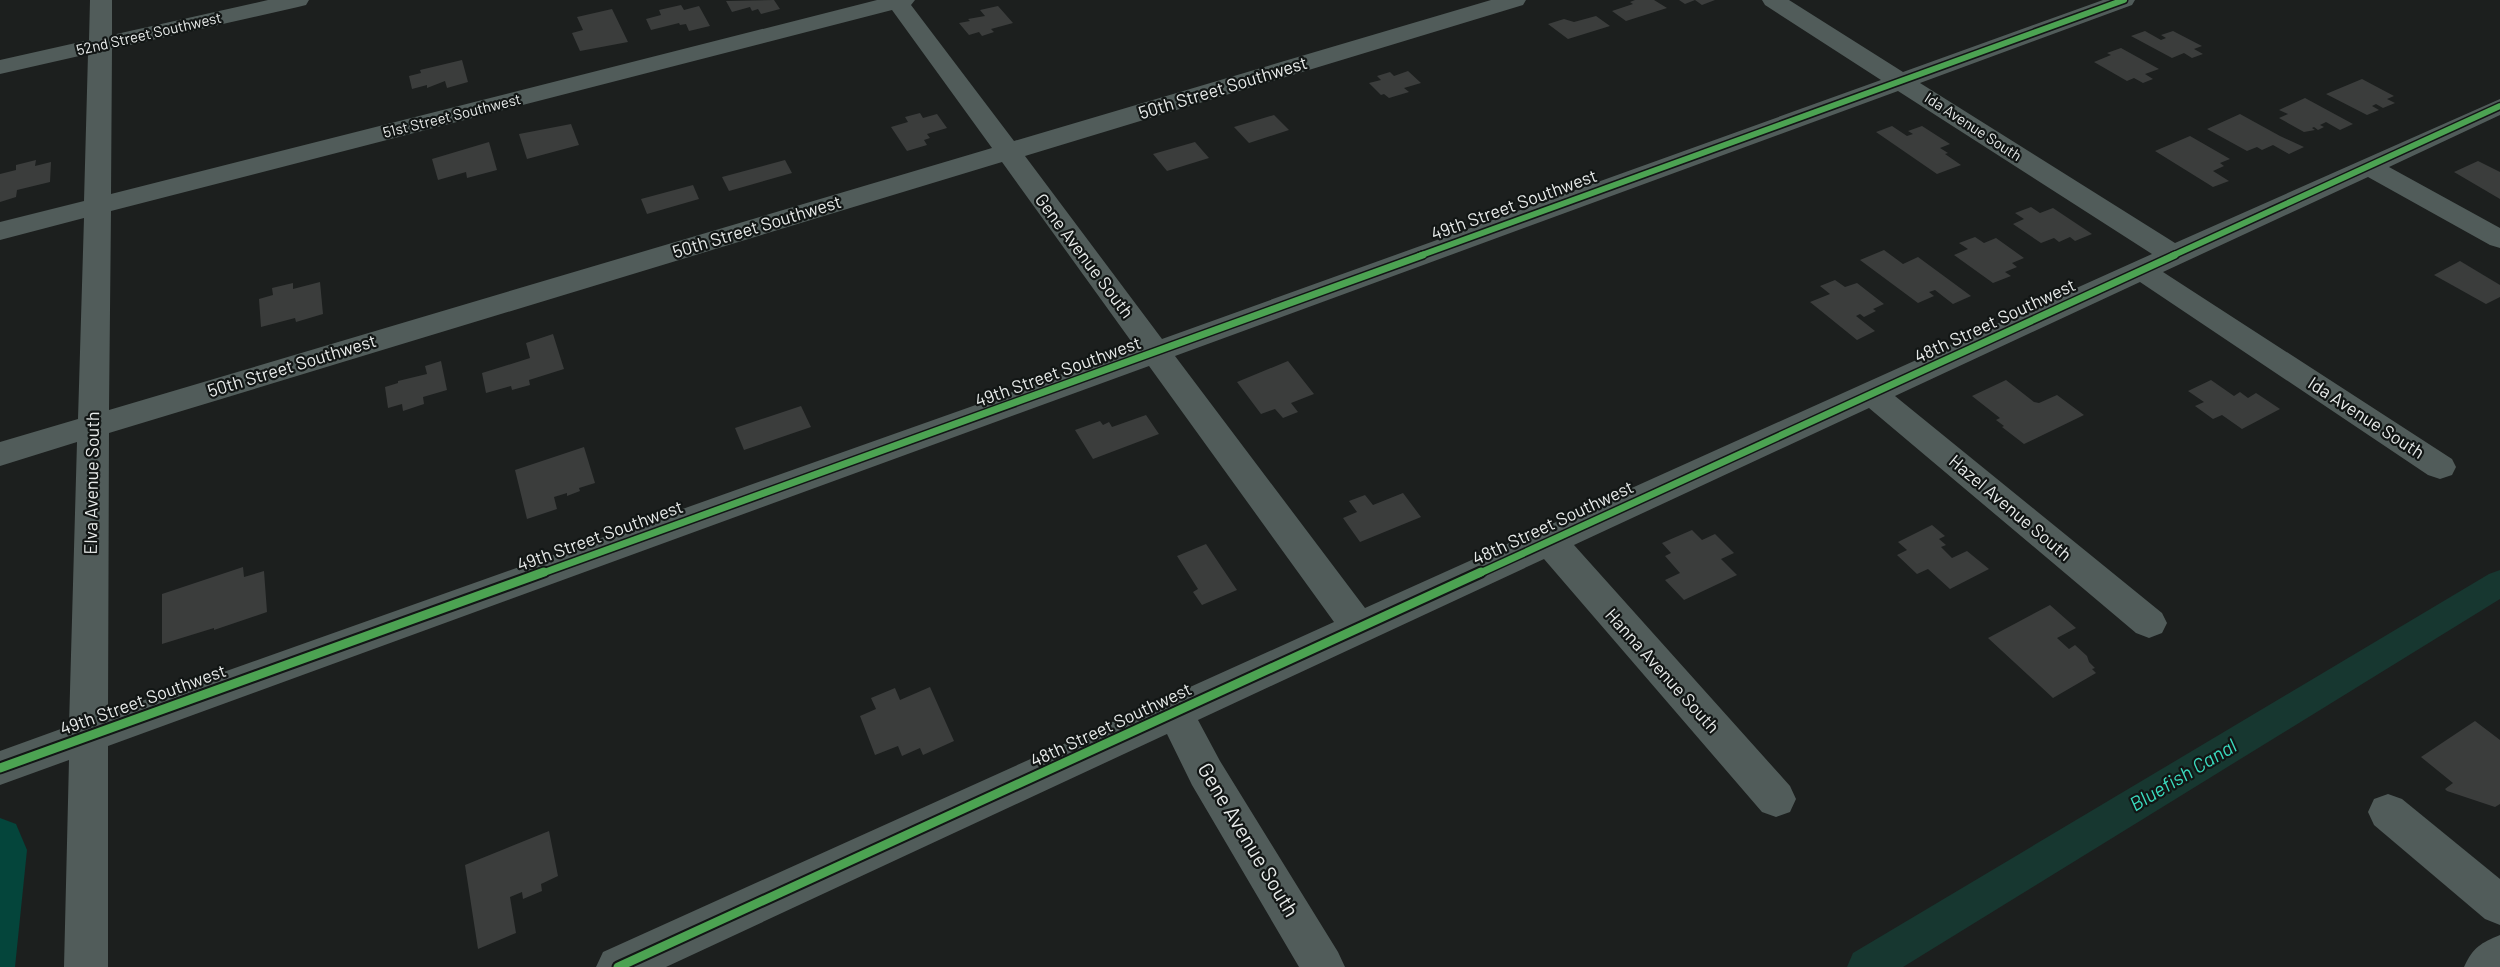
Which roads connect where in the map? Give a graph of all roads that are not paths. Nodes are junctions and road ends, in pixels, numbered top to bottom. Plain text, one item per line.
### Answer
1 (101, 0) edge
2 (298, 0) edge
3 (1515, 0) edge
4 (1773, 0) edge
5 (2124, 0) edge
6 (899, 1) edge
7 (101, 45) junction
8 (0, 68) edge
9 (1901, 81) junction
10 (2500, 106) edge
11 (1008, 152) junction
12 (2368, 166) junction
13 (96, 206) junction
14 (0, 231) edge
15 (2500, 239) edge
16 (2174, 255) junction
17 (2141, 270) junction
18 (1156, 352) junction
19 (1872, 394) junction
20 (94, 426) junction
21 (0, 454) edge
22 (2440, 467) dead end
23 (1549, 541) junction
24 (2149, 623) dead end
25 (1359, 628) junction
26 (1175, 712) junction
27 (88, 736) junction
28 (0, 768) edge
29 (1776, 799) dead end
30 (2388, 812) dead end
31 (2500, 905) edge
32 (678, 954) edge
33 (2500, 956) edge
34 (86, 967) edge
35 (618, 967) edge
36 (1323, 967) edge
37 (2486, 967) edge

1 - 7 street, Elva Avenue South
2 - 7 street, 52nd Street Southwest
3 - 11 street, 50th Street Southwest
4 - 9 street, Ida Avenue South
5 - 9 street, 49th Street Southwest
6 - 11 street, Gene Avenue South
6 - 13 street, 51st Street Southwest
7 - 8 street, 52nd Street Southwest
7 - 13 street, Elva Avenue South
9 - 16 street, Ida Avenue South
9 - 18 street, 49th Street Southwest
10 - 12 street, 48th Street Southwest
11 - 18 street, Gene Avenue South
11 - 20 street, 50th Street Southwest
12 - 15 street
12 - 16 street, 48th Street Southwest
13 - 14 street, 51st Street Southwest
13 - 20 street, Elva Avenue South
16 - 17 street, 48th Street Southwest
17 - 19 street, 48th Street Southwest
17 - 22 street, Ida Avenue South
18 - 25 street, Gene Avenue South
18 - 27 street, 49th Street Southwest
19 - 23 street, 48th Street Southwest
19 - 24 street, Hazel Avenue South
20 - 21 street, 50th Street Southwest
20 - 27 street, Elva Avenue South
23 - 25 street, 48th Street Southwest
23 - 29 street, Hanna Avenue South
25 - 26 street, 48th Street Southwest
26 - 32 street, 48th Street Southwest
26 - 36 street, Gene Avenue South
27 - 28 street, 49th Street Southwest
27 - 34 street, Elva Avenue South
30 - 31 street
32 - 35 street, 48th Street Southwest
33 - 37 street

